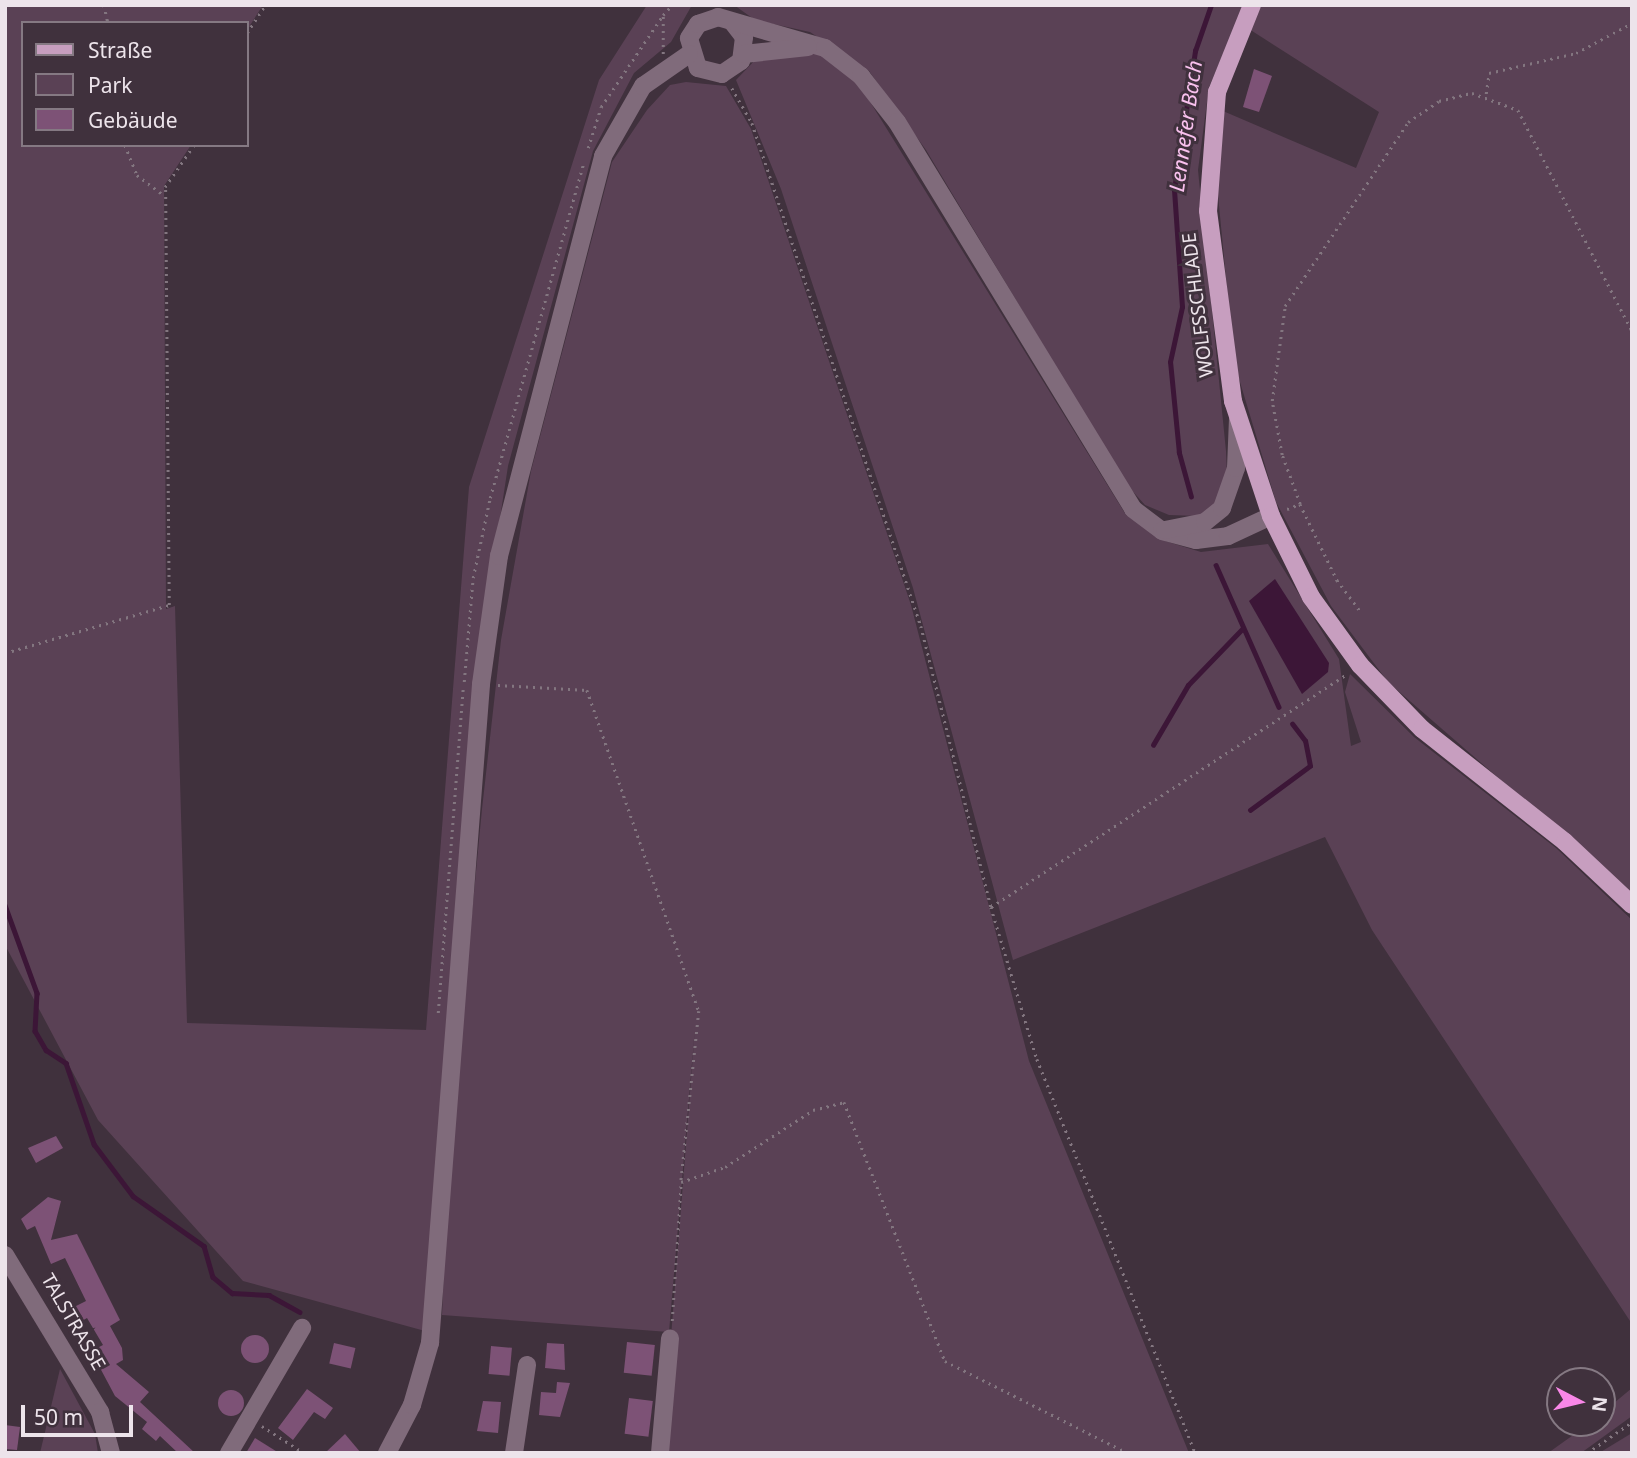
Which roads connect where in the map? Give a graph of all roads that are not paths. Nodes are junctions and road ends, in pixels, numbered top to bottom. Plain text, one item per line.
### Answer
1 (1252, 5) edge
2 (706, 13) edge
3 (726, 15) edge
4 (825, 48) junction
5 (689, 54) junction
6 (744, 54) junction
7 (1238, 419) junction
8 (1271, 516) junction
9 (1162, 530) junction
10 (1632, 905) edge
11 (9, 1262) edge
12 (302, 1328) dead end
13 (670, 1338) road end
14 (527, 1365) dead end
15 (111, 1453) edge
16 (229, 1453) edge
17 (387, 1453) edge
18 (514, 1453) edge
19 (660, 1453) edge

1 - 7 main road, WOLFSSCHLADE
2 - 3 street
2 - 5 street
3 - 4 street
3 - 6 street
4 - 6 street
4 - 9 street
5 - 6 street
5 - 17 street
7 - 8 main road, WOLFSSCHLADE
7 - 9 street
8 - 9 street
8 - 10 main road, WOLFSSCHLADE
11 - 15 street, TALSTRASSE
12 - 16 street
13 - 19 street
14 - 18 street

